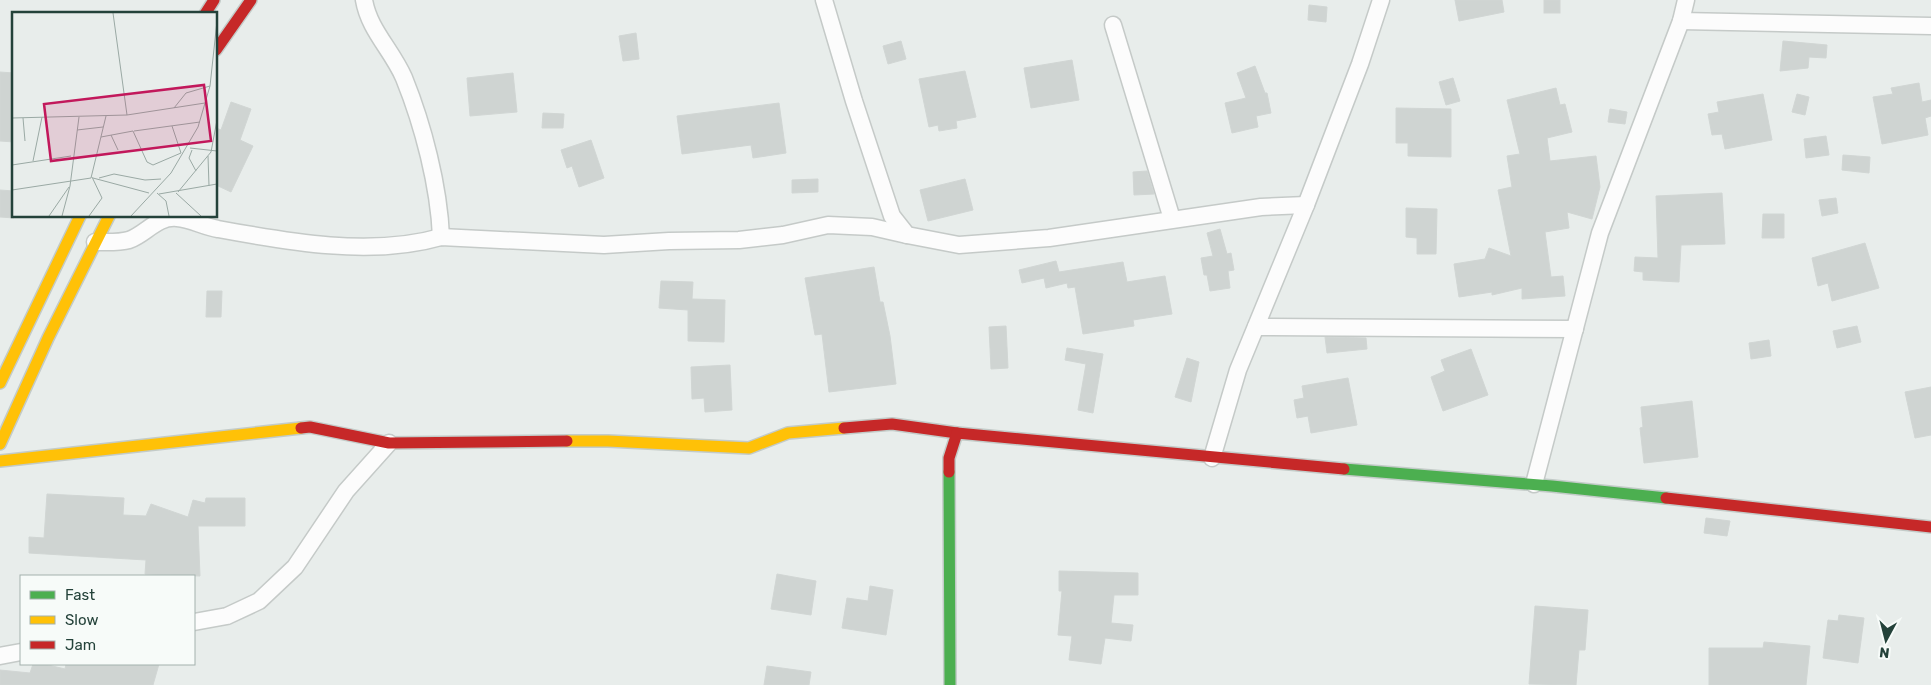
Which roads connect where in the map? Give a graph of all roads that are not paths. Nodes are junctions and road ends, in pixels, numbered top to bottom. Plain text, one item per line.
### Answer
1 (214, 0) edge
2 (251, 0) edge
3 (364, 0) edge
4 (824, 0) edge
5 (1381, 0) edge
6 (1686, 0) edge
7 (206, 12) edge
8 (1681, 21) junction
9 (1113, 25) dead end
10 (1931, 26) edge
11 (218, 47) edge
12 (1306, 205) junction
13 (79, 218) edge
14 (108, 218) edge
15 (1172, 219) junction
16 (907, 235) junction
17 (441, 237) junction
18 (95, 242) junction
19 (1256, 327) junction
20 (1575, 329) junction
21 (0, 383) edge
22 (957, 433) junction
23 (389, 443) junction
24 (0, 444) edge
25 (1212, 458) junction
26 (0, 461) edge
27 (1534, 484) junction
28 (1931, 527) edge
29 (195, 622) edge
30 (20, 652) edge
31 (0, 656) edge
32 (950, 685) edge

1 - 7 street
2 - 11 street
3 - 17 street
4 - 16 street
5 - 12 street
6 - 8 street
8 - 10 street
8 - 20 street
9 - 15 street
12 - 15 street
12 - 19 street
13 - 21 street
14 - 18 street
15 - 16 street
16 - 17 street
17 - 18 street
18 - 24 street
19 - 20 street
19 - 25 street
20 - 27 street
22 - 23 street
22 - 25 street
22 - 32 street
23 - 26 street
23 - 29 street
25 - 27 street
27 - 28 street
30 - 31 street

